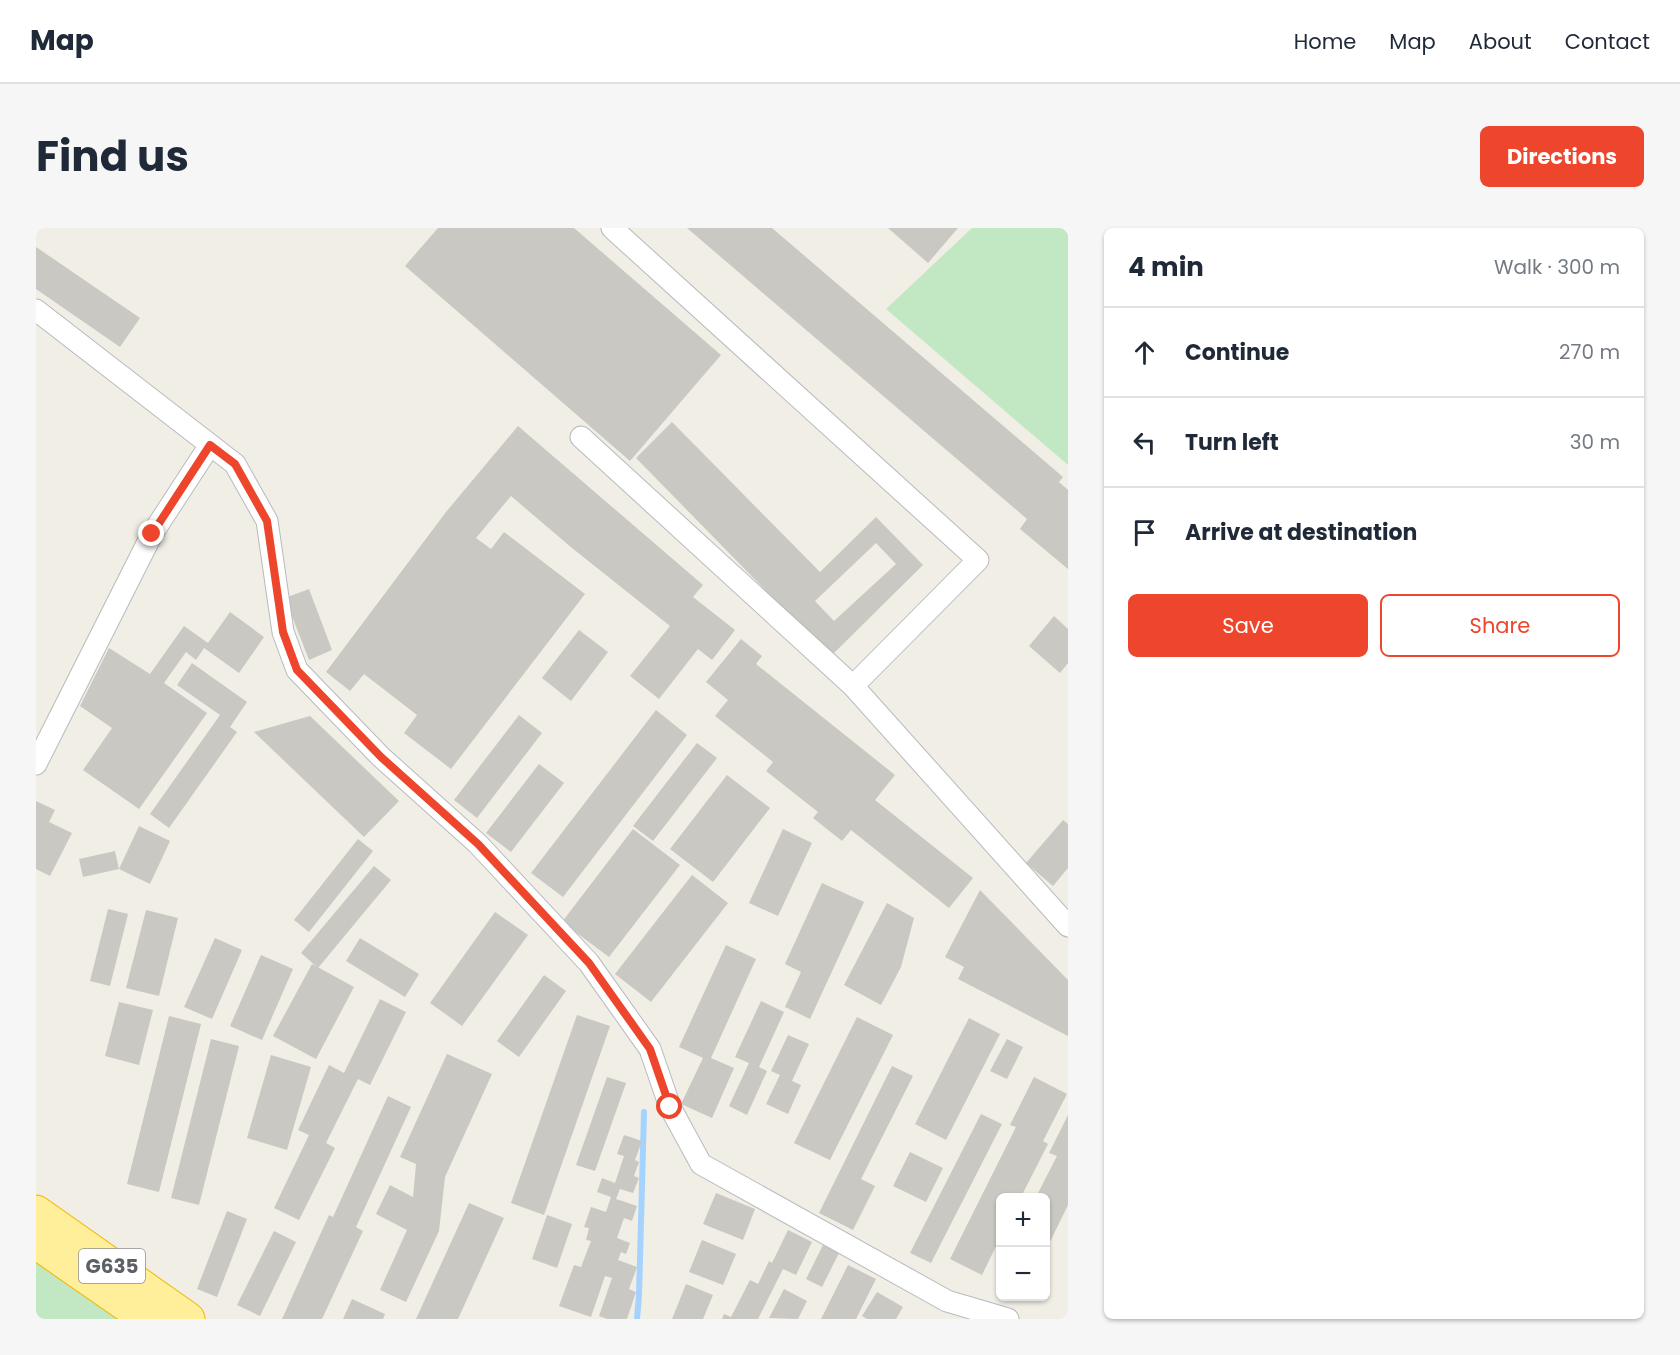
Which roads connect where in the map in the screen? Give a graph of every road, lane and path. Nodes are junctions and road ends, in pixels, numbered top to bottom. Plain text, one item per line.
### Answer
1 (612, 228) edge
2 (36, 310) edge
3 (581, 437) dead end
4 (210, 445) junction
5 (853, 686) junction
6 (36, 764) edge
7 (1068, 926) edge
8 (36, 1212) edge
9 (36, 1242) edge
10 (147, 1319) edge
11 (188, 1319) edge
12 (1008, 1319) edge

1 - 5 street
2 - 4 street
3 - 5 street
4 - 6 street
4 - 12 street
5 - 7 street
8 - 11 highway, G635
9 - 10 highway, G635

